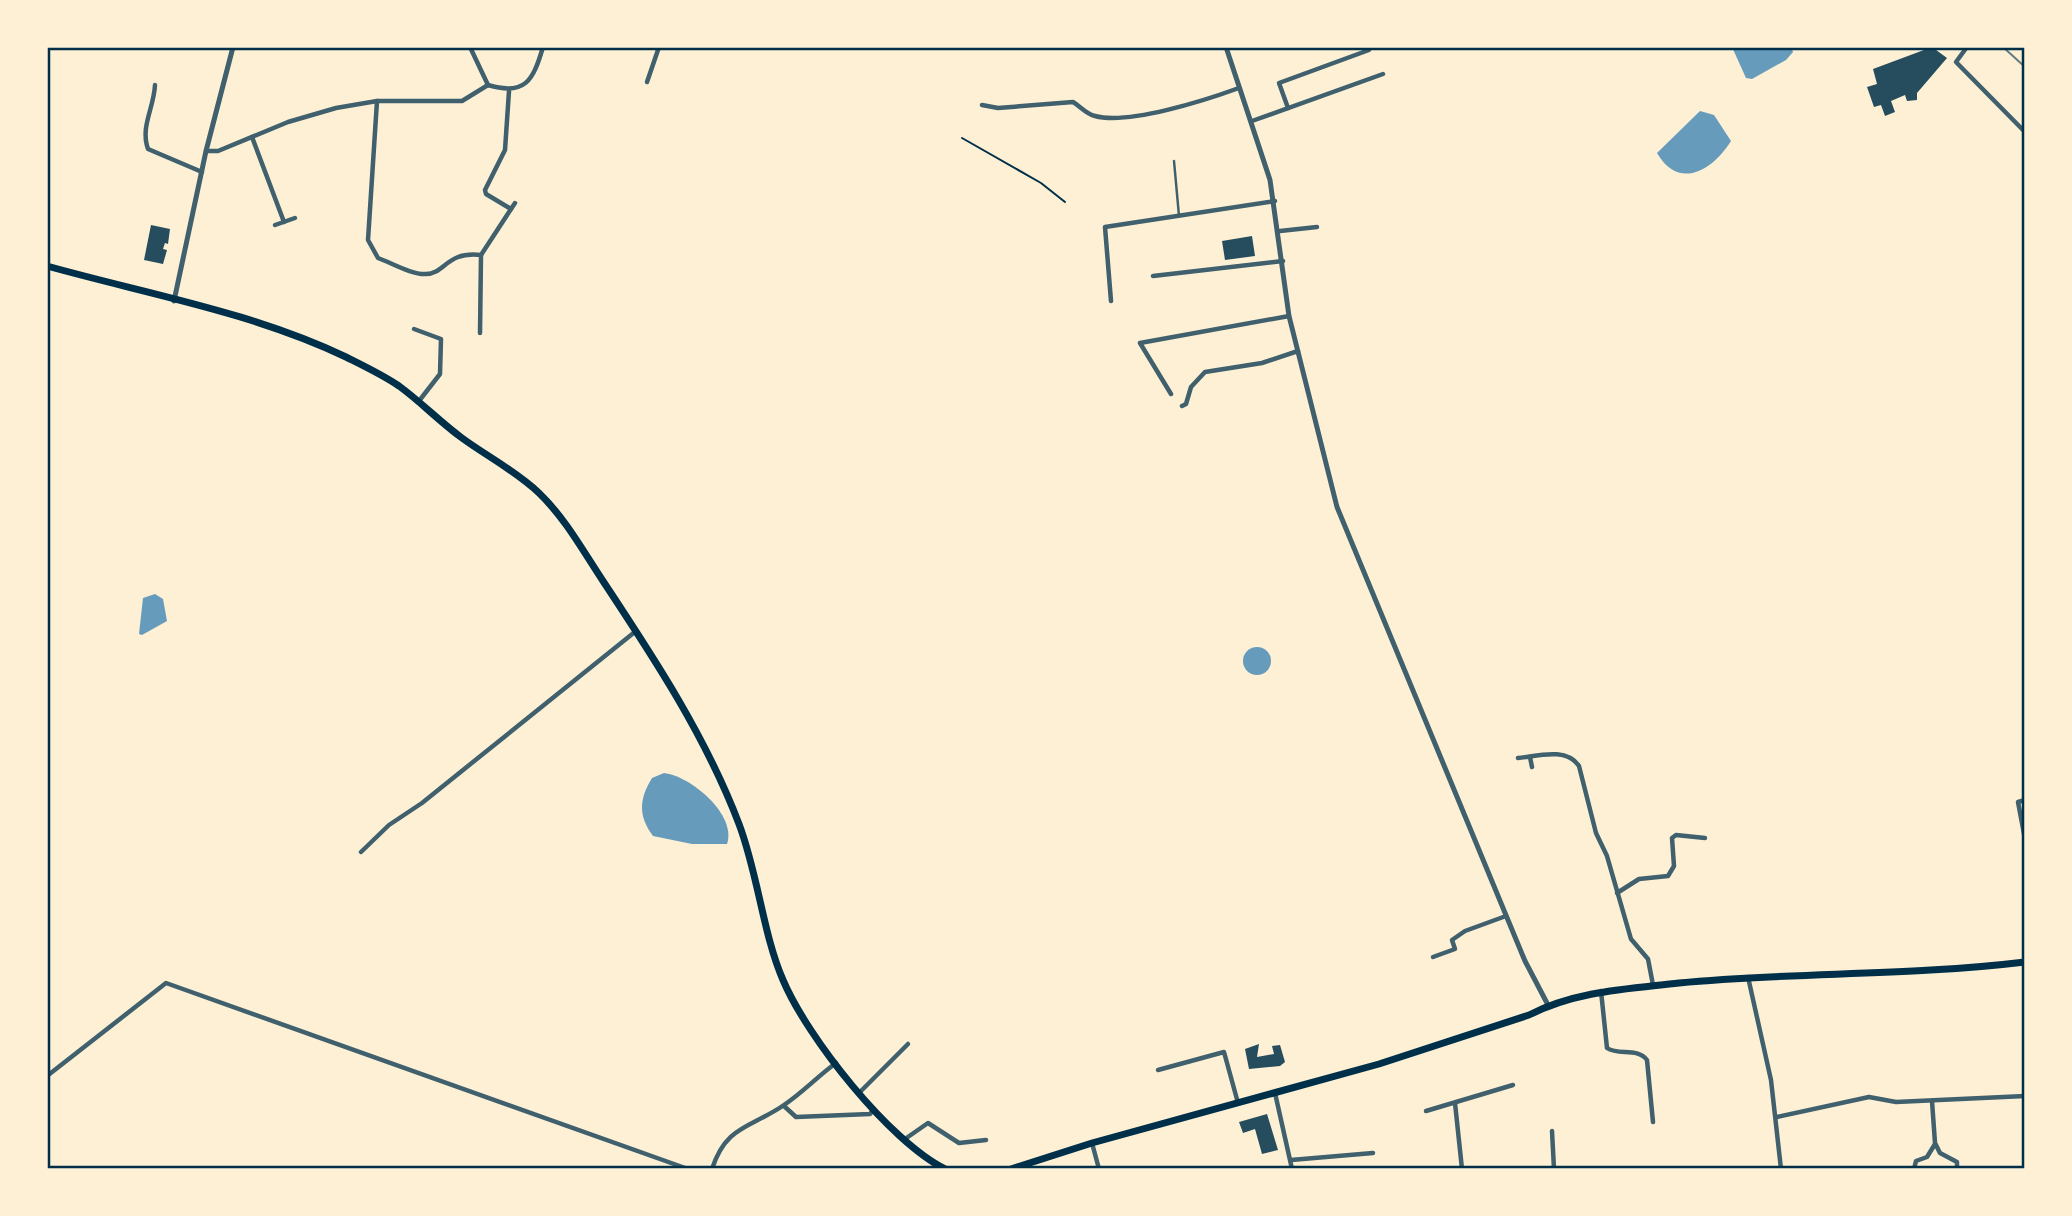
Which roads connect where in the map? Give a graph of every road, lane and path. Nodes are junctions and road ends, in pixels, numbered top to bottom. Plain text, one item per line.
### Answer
1 (233, 47) edge
2 (470, 47) edge
3 (543, 47) edge
4 (659, 47) edge
5 (1226, 47) edge
6 (1967, 47) edge
7 (1369, 50) dead end
8 (1383, 74) dead end
9 (647, 82) dead end
10 (155, 85) dead end
11 (488, 85) junction
12 (1239, 88) junction
13 (509, 91) junction
14 (377, 101) junction
15 (982, 105) dead end
16 (1288, 108) junction
17 (1252, 121) junction
18 (2025, 132) edge
19 (252, 137) junction
20 (961, 138) dead end
21 (206, 151) junction
22 (1174, 161) dead end
23 (202, 172) junction
24 (1275, 201) junction
25 (1065, 202) dead end
26 (515, 203) dead end
27 (511, 209) junction
28 (1179, 216) junction
29 (295, 218) dead end
30 (284, 222) junction
31 (275, 225) dead end
32 (1317, 227) dead end
33 (1280, 231) junction
34 (481, 255) junction
35 (1283, 261) junction
36 (47, 266) edge
37 (1153, 276) dead end
38 (174, 301) junction
39 (1111, 301) dead end
40 (1289, 316) junction
41 (472, 327) dead end
42 (414, 329) dead end
43 (1298, 351) junction
44 (1171, 394) dead end
45 (418, 402) junction
46 (1182, 405) dead end
47 (636, 631) junction
48 (1530, 757) junction
49 (1518, 758) dead end
50 (1532, 766) dead end
51 (2025, 800) edge
52 (1705, 838) dead end
53 (2025, 839) edge
54 (361, 852) dead end
55 (1617, 893) junction
56 (1506, 916) junction
57 (1433, 957) dead end
58 (2025, 962) edge
59 (1748, 976) junction
60 (1653, 986) junction
61 (1601, 990) junction
62 (1548, 1005) junction
63 (908, 1044) dead end
64 (836, 1063) junction
65 (1158, 1070) dead end
66 (47, 1076) edge
67 (1513, 1085) dead end
68 (1506, 1087) junction
69 (860, 1092) junction
70 (1275, 1093) junction
71 (1507, 1095) dead end
72 (2025, 1096) edge
73 (1932, 1101) junction
74 (1238, 1103) junction
75 (1455, 1103) junction
76 (784, 1105) junction
77 (874, 1109) junction
78 (1426, 1111) dead end
79 (1777, 1117) junction
80 (1653, 1122) dead end
81 (1552, 1131) dead end
82 (904, 1139) junction
83 (986, 1140) dead end
84 (1092, 1143) junction
85 (1935, 1143) junction
86 (1373, 1153) dead end
87 (1291, 1160) junction
88 (931, 1166) edge
89 (688, 1169) edge
90 (712, 1169) edge
91 (944, 1169) edge
92 (1011, 1169) edge
93 (1099, 1169) edge
94 (1292, 1169) edge
95 (1462, 1169) edge
96 (1554, 1169) edge
97 (1781, 1169) edge
98 (1914, 1169) edge
99 (1957, 1169) edge

1 - 21 street
2 - 11 street
3 - 13 street
4 - 9 street
5 - 12 street
6 - 18 street
7 - 16 street
8 - 16 street
10 - 23 street
11 - 13 street
11 - 14 street
12 - 15 street
12 - 17 street
13 - 27 street
14 - 19 street
14 - 34 street
16 - 17 street
17 - 24 street
19 - 21 street
19 - 30 street
20 - 25 path
21 - 23 street
22 - 28 lane
23 - 38 street
24 - 28 street
24 - 33 street
26 - 27 street
27 - 34 street
28 - 39 street
29 - 30 street
30 - 31 street
32 - 33 street
33 - 35 street
34 - 41 street
35 - 37 street
35 - 40 street
36 - 38 main road
38 - 45 main road
40 - 43 street
40 - 44 street
42 - 45 street
43 - 46 street
43 - 56 street
45 - 47 main road
47 - 54 street
47 - 64 main road
48 - 49 street
48 - 50 street
48 - 55 street
51 - 53 street
52 - 55 street
55 - 60 street
56 - 57 street
56 - 62 street
58 - 59 main road
59 - 60 main road
59 - 79 street
60 - 61 main road
61 - 62 main road
61 - 80 street
62 - 70 main road
63 - 69 street
64 - 69 main road
64 - 76 street
65 - 74 street
66 - 89 street
67 - 68 street
68 - 71 street
68 - 75 street
69 - 77 main road
70 - 74 main road
70 - 87 street
72 - 73 street
73 - 79 street
73 - 85 street
74 - 84 main road
75 - 78 street
75 - 95 street
76 - 77 street
76 - 90 street
77 - 82 main road
79 - 97 street
81 - 96 street
82 - 83 street
82 - 88 main road
84 - 92 main road
84 - 93 street
85 - 98 street
85 - 99 street
86 - 87 street
87 - 94 street
88 - 91 main road

